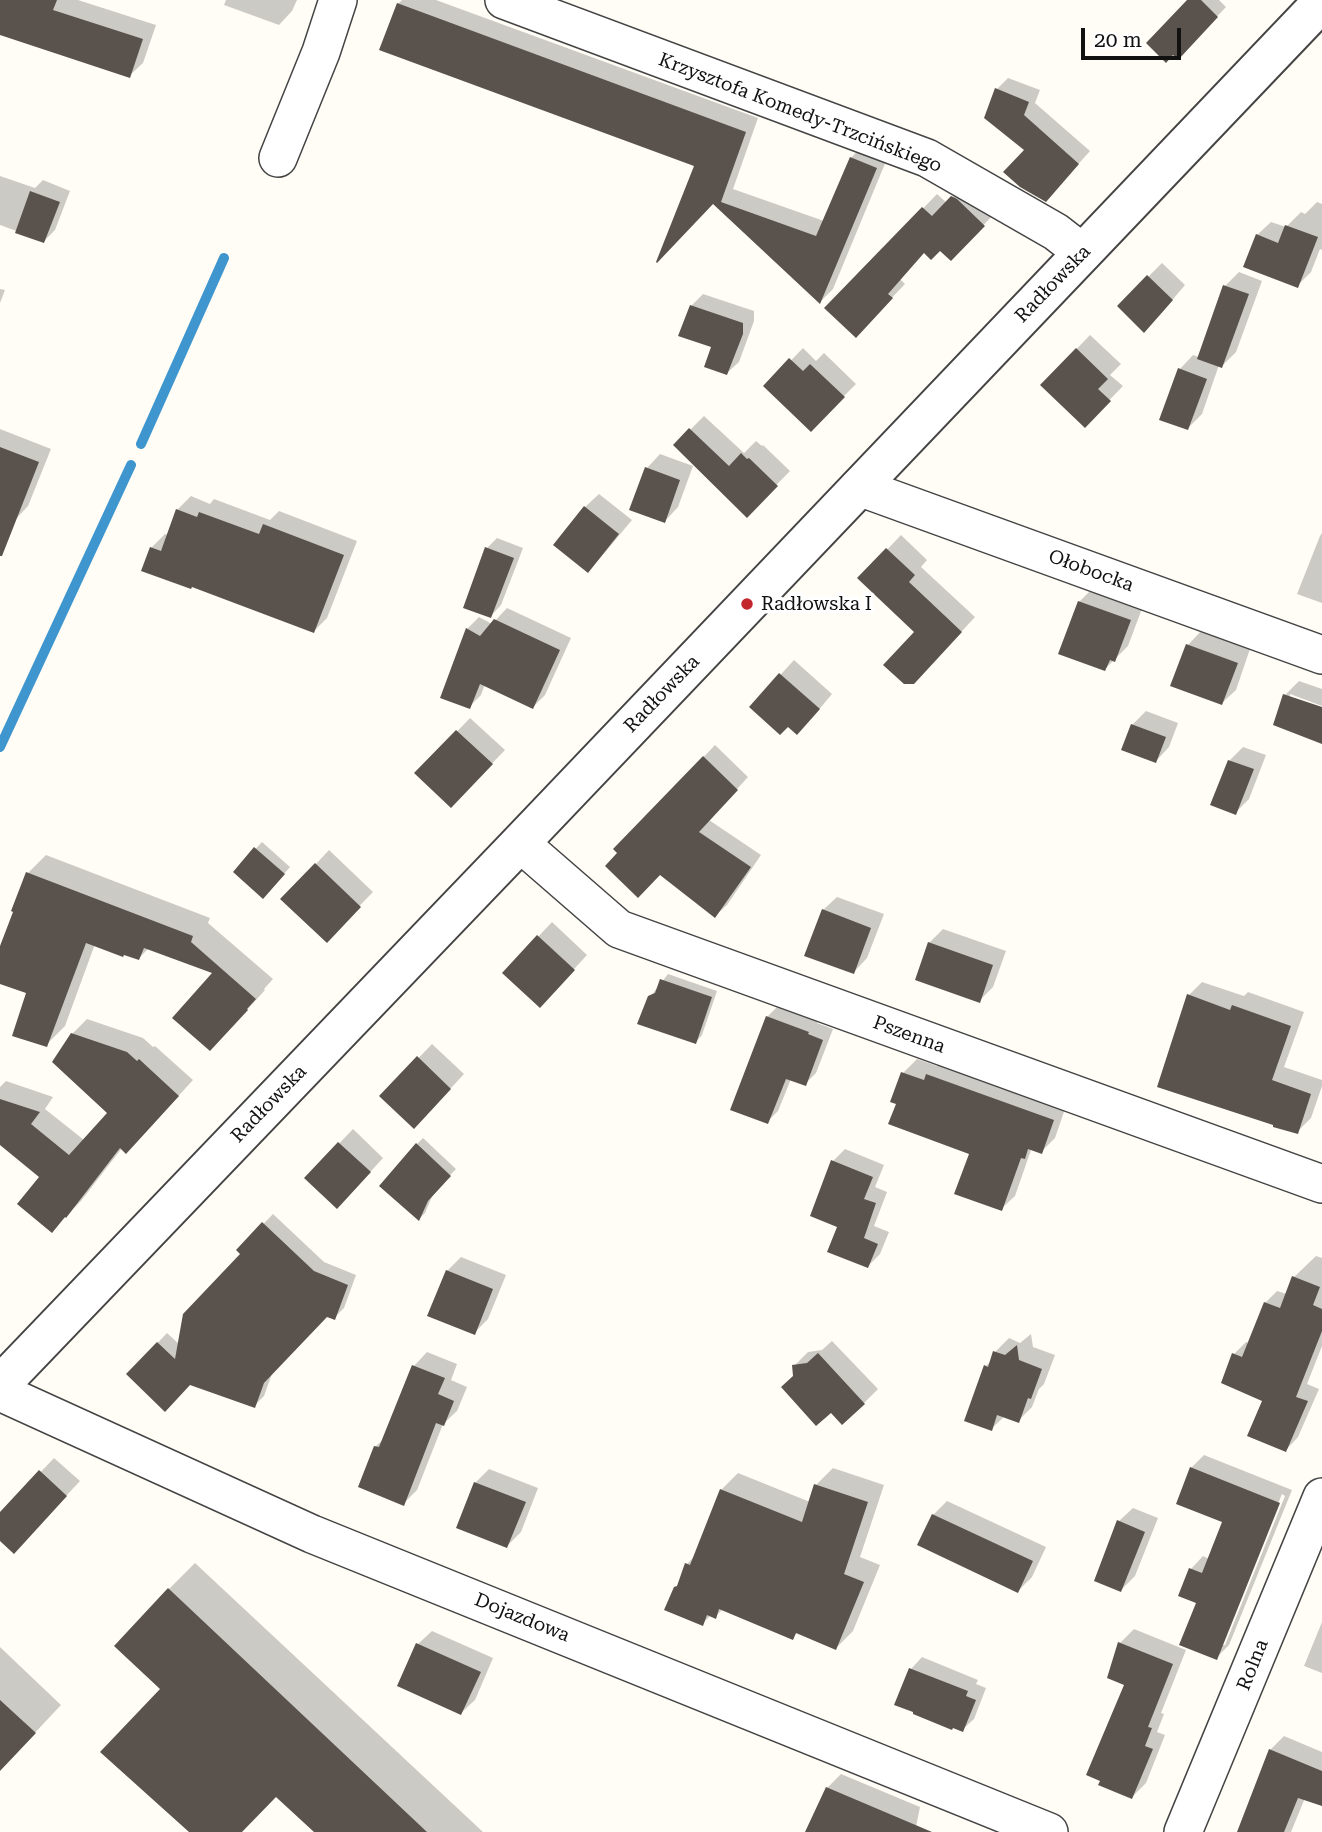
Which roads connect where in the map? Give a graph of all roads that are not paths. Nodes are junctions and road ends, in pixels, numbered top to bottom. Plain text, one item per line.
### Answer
1 (338, 0) edge
2 (503, 0) edge
3 (1322, 2) edge
4 (278, 158) dead end
5 (1083, 253) junction
6 (859, 487) junction
7 (1322, 655) edge
8 (520, 843) junction
9 (1322, 1184) edge
10 (0, 1385) edge
11 (0, 1392) edge
12 (1322, 1497) edge
13 (1049, 1832) edge
14 (1183, 1832) edge

1 - 4 street
2 - 5 street, Krzysztofa Komedy-Trzcińskiego
3 - 5 street, Radłowska
5 - 6 street, Radłowska
6 - 7 street, Ołobocka
6 - 8 street, Radłowska
8 - 9 street, Pszenna
8 - 10 street, Radłowska
11 - 13 street, Dojazdowa
12 - 14 street, Rolna

